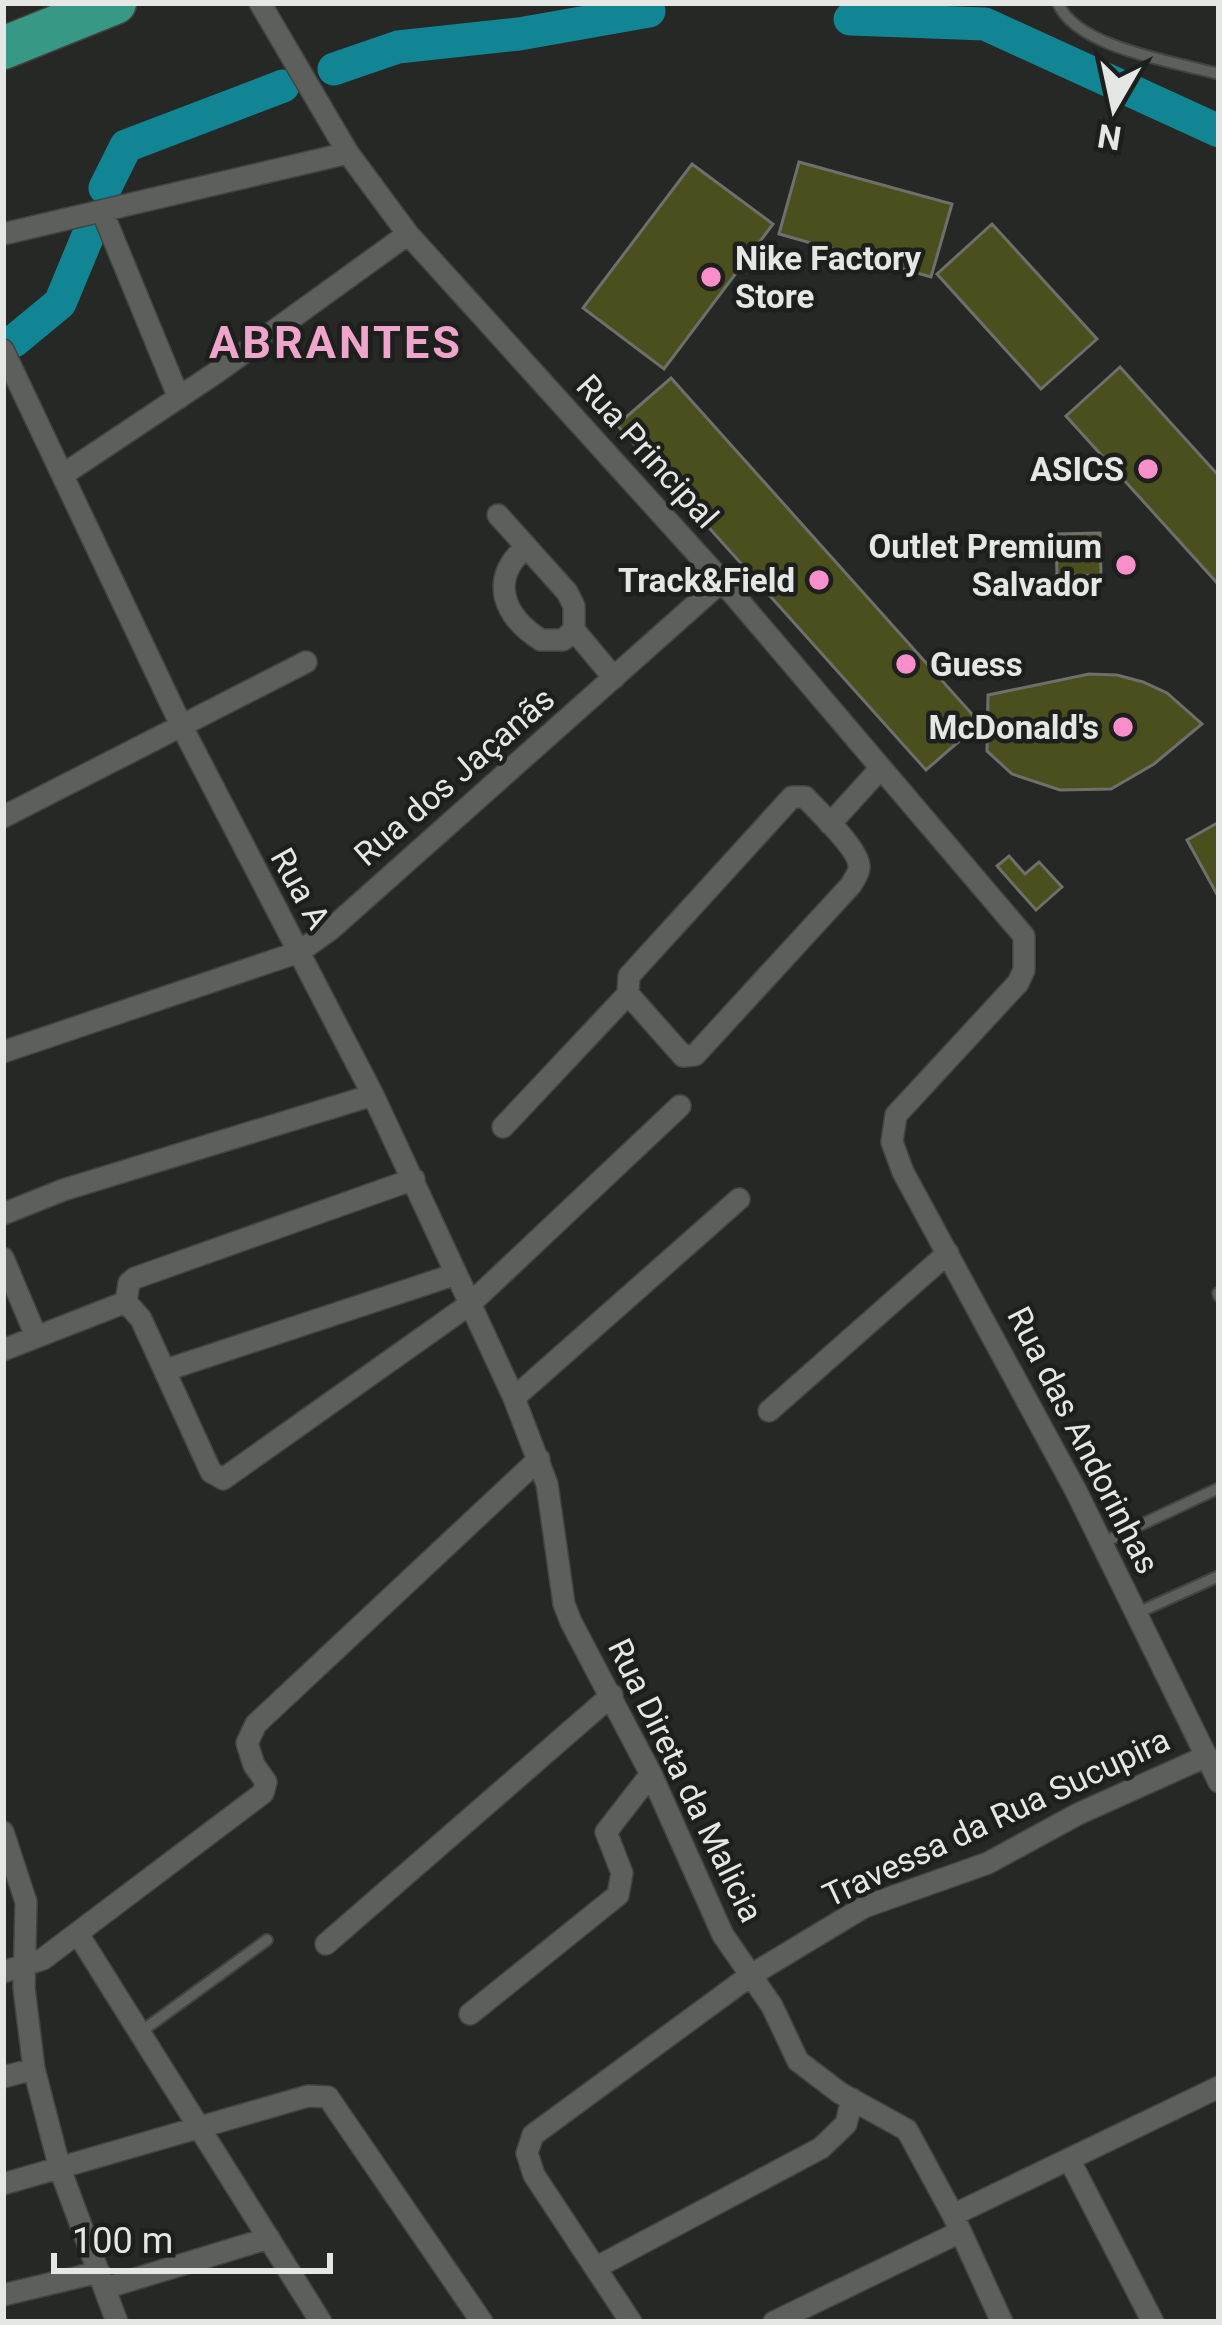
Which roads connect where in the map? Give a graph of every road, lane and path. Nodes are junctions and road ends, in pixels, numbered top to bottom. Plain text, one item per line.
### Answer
1 (115, 3) edge
2 (260, 3) edge
3 (1058, 3) edge
4 (3, 48) edge
5 (1219, 74) edge
6 (348, 153) junction
7 (102, 211) junction
8 (408, 233) junction
9 (3, 234) edge
10 (3, 350) edge
11 (179, 398) junction
12 (64, 474) junction
13 (498, 515) dead end
14 (526, 548) junction
15 (722, 581) junction
16 (574, 630) junction
17 (306, 662) dead end
18 (614, 678) junction
19 (181, 724) junction
20 (881, 768) junction
21 (3, 818) edge
22 (830, 824) junction
23 (299, 952) junction
24 (628, 985) junction
25 (3, 1052) edge
26 (373, 1095) junction
27 (680, 1106) dead end
28 (503, 1127) dead end
29 (891, 1131) joint
30 (414, 1179) junction
31 (740, 1199) dead end
32 (3, 1214) edge
33 (948, 1253) junction
34 (3, 1258) edge
35 (456, 1274) junction
36 (126, 1302) junction
37 (470, 1304) junction
38 (36, 1336) junction
39 (3, 1350) edge
40 (166, 1370) junction
41 (514, 1398) junction
42 (769, 1411) dead end
43 (539, 1459) junction
44 (1219, 1488) edge
45 (1102, 1543) junction
46 (1219, 1576) edge
47 (1137, 1613) junction
48 (612, 1695) junction
49 (1213, 1754) edge
50 (651, 1774) junction
51 (1219, 1782) edge
52 (3, 1832) edge
53 (78, 1934) junction
54 (267, 1940) dead end
55 (326, 1944) dead end
56 (14, 1969) edge
57 (751, 1975) junction
58 (470, 2014) dead end
59 (142, 2031) junction
60 (34, 2068) junction
61 (3, 2077) edge
62 (1219, 2087) edge
63 (852, 2099) junction
64 (201, 2127) junction
65 (1070, 2159) junction
66 (60, 2169) junction
67 (3, 2184) edge
68 (957, 2223) junction
69 (268, 2238) junction
70 (597, 2267) junction
71 (102, 2280) junction
72 (3, 2295) edge
73 (478, 2321) edge
74 (117, 2322) edge
75 (321, 2322) edge
76 (631, 2322) edge
77 (774, 2322) edge
78 (1002, 2322) edge
79 (1153, 2322) edge

1 - 4 highway
2 - 6 street, Rua Principal
3 - 5 lane
6 - 7 street
6 - 8 street, Rua Principal
7 - 9 street
7 - 11 street
8 - 11 street
8 - 15 street, Rua Principal
10 - 12 street, Rua A
11 - 12 street
12 - 19 street, Rua A
13 - 14 street
14 - 16 street
14 - 16 street
15 - 18 street, Rua dos Jaçanãs
15 - 20 street, Rua Principal
16 - 18 street
17 - 19 street
18 - 23 street, Rua dos Jaçanãs
19 - 21 street
19 - 23 street, Rua A
20 - 22 street
20 - 29 street, Rua Principal
22 - 24 street
22 - 24 street
23 - 25 street, Rua dos Jaçanãs
23 - 26 street, Rua A
24 - 28 street
26 - 30 street, Rua A
26 - 32 street
27 - 37 street
29 - 33 street, Rua das Andorinhas
30 - 35 street, Rua A
30 - 36 street
31 - 41 street
33 - 42 street
33 - 45 street, Rua das Andorinhas
34 - 38 street
35 - 37 street, Rua A
35 - 40 street
36 - 38 street
36 - 40 street
37 - 40 street
37 - 41 street, Rua A
38 - 39 street
41 - 43 street, Rua A
43 - 48 street, Rua Direta da Malicia
43 - 53 street
44 - 45 lane
45 - 47 street, Rua das Andorinhas
46 - 47 lane
47 - 49 street, Rua das Andorinhas
48 - 50 street, Rua Direta da Malicia
48 - 55 street
49 - 51 street, Rua das Andorinhas
49 - 57 street, Travessa da Rua Sucupira
50 - 57 street, Rua Direta da Malicia
50 - 58 street
52 - 56 street
53 - 56 street
53 - 59 street
54 - 59 lane
56 - 60 street
57 - 63 street, Rua Direta da Malicia
57 - 70 street, Travessa da Rua Sucupira
59 - 64 street
60 - 61 street
60 - 66 street
62 - 65 street
63 - 68 street, Rua Direta da Malicia
63 - 70 street
64 - 66 street
64 - 69 street
64 - 73 street
65 - 68 street
65 - 79 street
66 - 67 street
66 - 71 street
68 - 77 street
68 - 78 street, Rua Direta da Malicia
69 - 71 street
69 - 75 street
70 - 76 street
71 - 72 street
71 - 74 street

